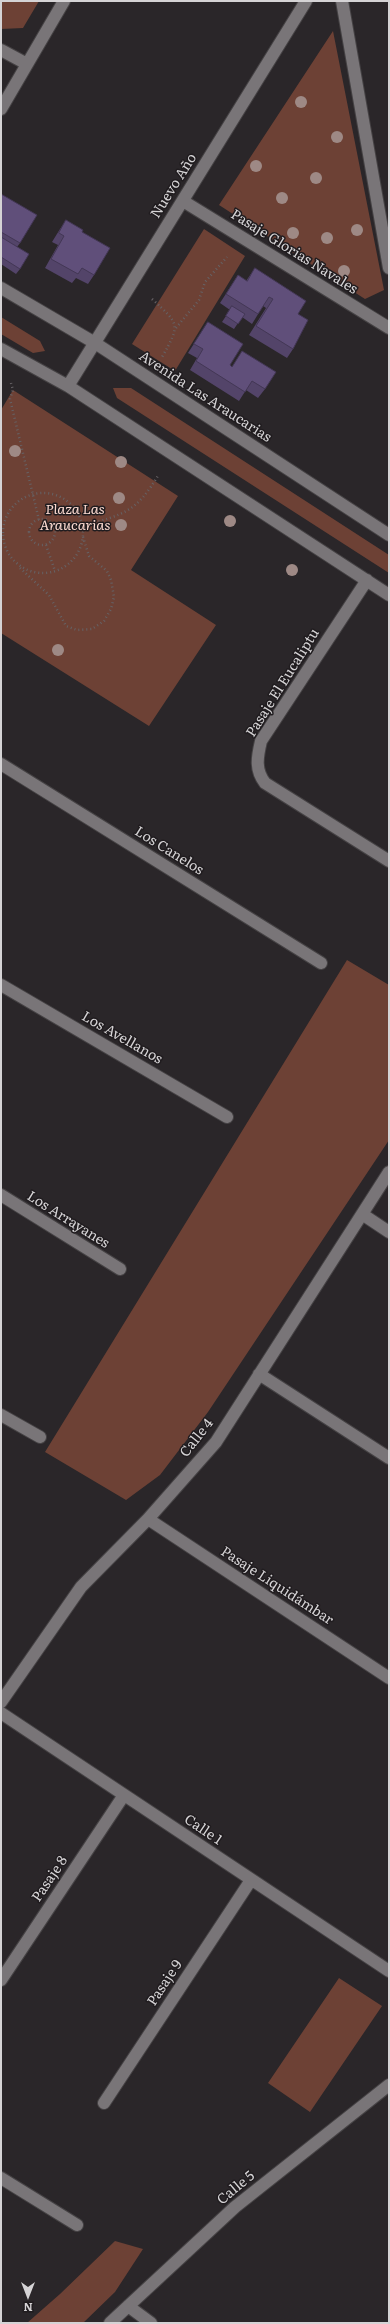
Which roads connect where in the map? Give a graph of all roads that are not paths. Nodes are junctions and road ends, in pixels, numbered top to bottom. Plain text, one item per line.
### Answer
1 (64, 1) edge
2 (306, 1) edge
3 (342, 1) edge
4 (1, 50) edge
5 (27, 64) junction
6 (1, 109) edge
7 (182, 201) junction
8 (389, 268) edge
9 (1, 288) edge
10 (389, 328) edge
11 (95, 342) junction
12 (1, 350) edge
13 (68, 386) junction
14 (389, 535) edge
15 (367, 580) junction
16 (389, 595) edge
17 (1, 764) edge
18 (389, 861) edge
19 (321, 963) dead end
20 (1, 985) edge
21 (227, 1117) dead end
22 (389, 1172) edge
23 (1, 1195) edge
24 (362, 1214) junction
25 (389, 1232) edge
26 (120, 1269) dead end
27 (259, 1374) junction
28 (1, 1415) edge
29 (40, 1437) dead end
30 (389, 1458) edge
31 (148, 1519) junction
32 (389, 1678) edge
33 (1, 1702) edge
34 (1, 1713) edge
35 (124, 1795) junction
36 (251, 1880) junction
37 (389, 1971) edge
38 (1, 1980) edge
39 (389, 2085) edge
40 (104, 2103) dead end
41 (1, 2178) edge
42 (77, 2225) dead end
43 (128, 2306) junction
44 (110, 2323) edge
45 (151, 2323) edge

1 - 5 street
2 - 7 street, Nuevo Año
3 - 8 street
4 - 5 street
5 - 6 street
7 - 10 street, Pasaje Glorias Navales
7 - 11 street, Nuevo Año
9 - 11 street, Avenida Las Araucarias
11 - 13 street, Nuevo Año
11 - 14 street, Avenida Las Araucarias
12 - 13 street
13 - 15 street
15 - 16 street
15 - 18 street, Pasaje El Eucaliptu
17 - 19 street, Los Canelos
20 - 21 street, Los Avellanos
22 - 24 street, Calle 4
23 - 26 street, Los Arrayanes
24 - 25 street
24 - 27 street, Calle 4
27 - 30 street
27 - 31 street, Calle 4
28 - 29 street
31 - 32 street, Pasaje Liquidámbar
31 - 33 street, Calle 4
34 - 35 street, Calle 1
35 - 36 street, Calle 1
35 - 38 street, Pasaje 8
36 - 37 street, Calle 1
36 - 40 street, Pasaje 9
39 - 43 street, Calle 5
41 - 42 street
43 - 44 street, Calle 5
43 - 45 street

